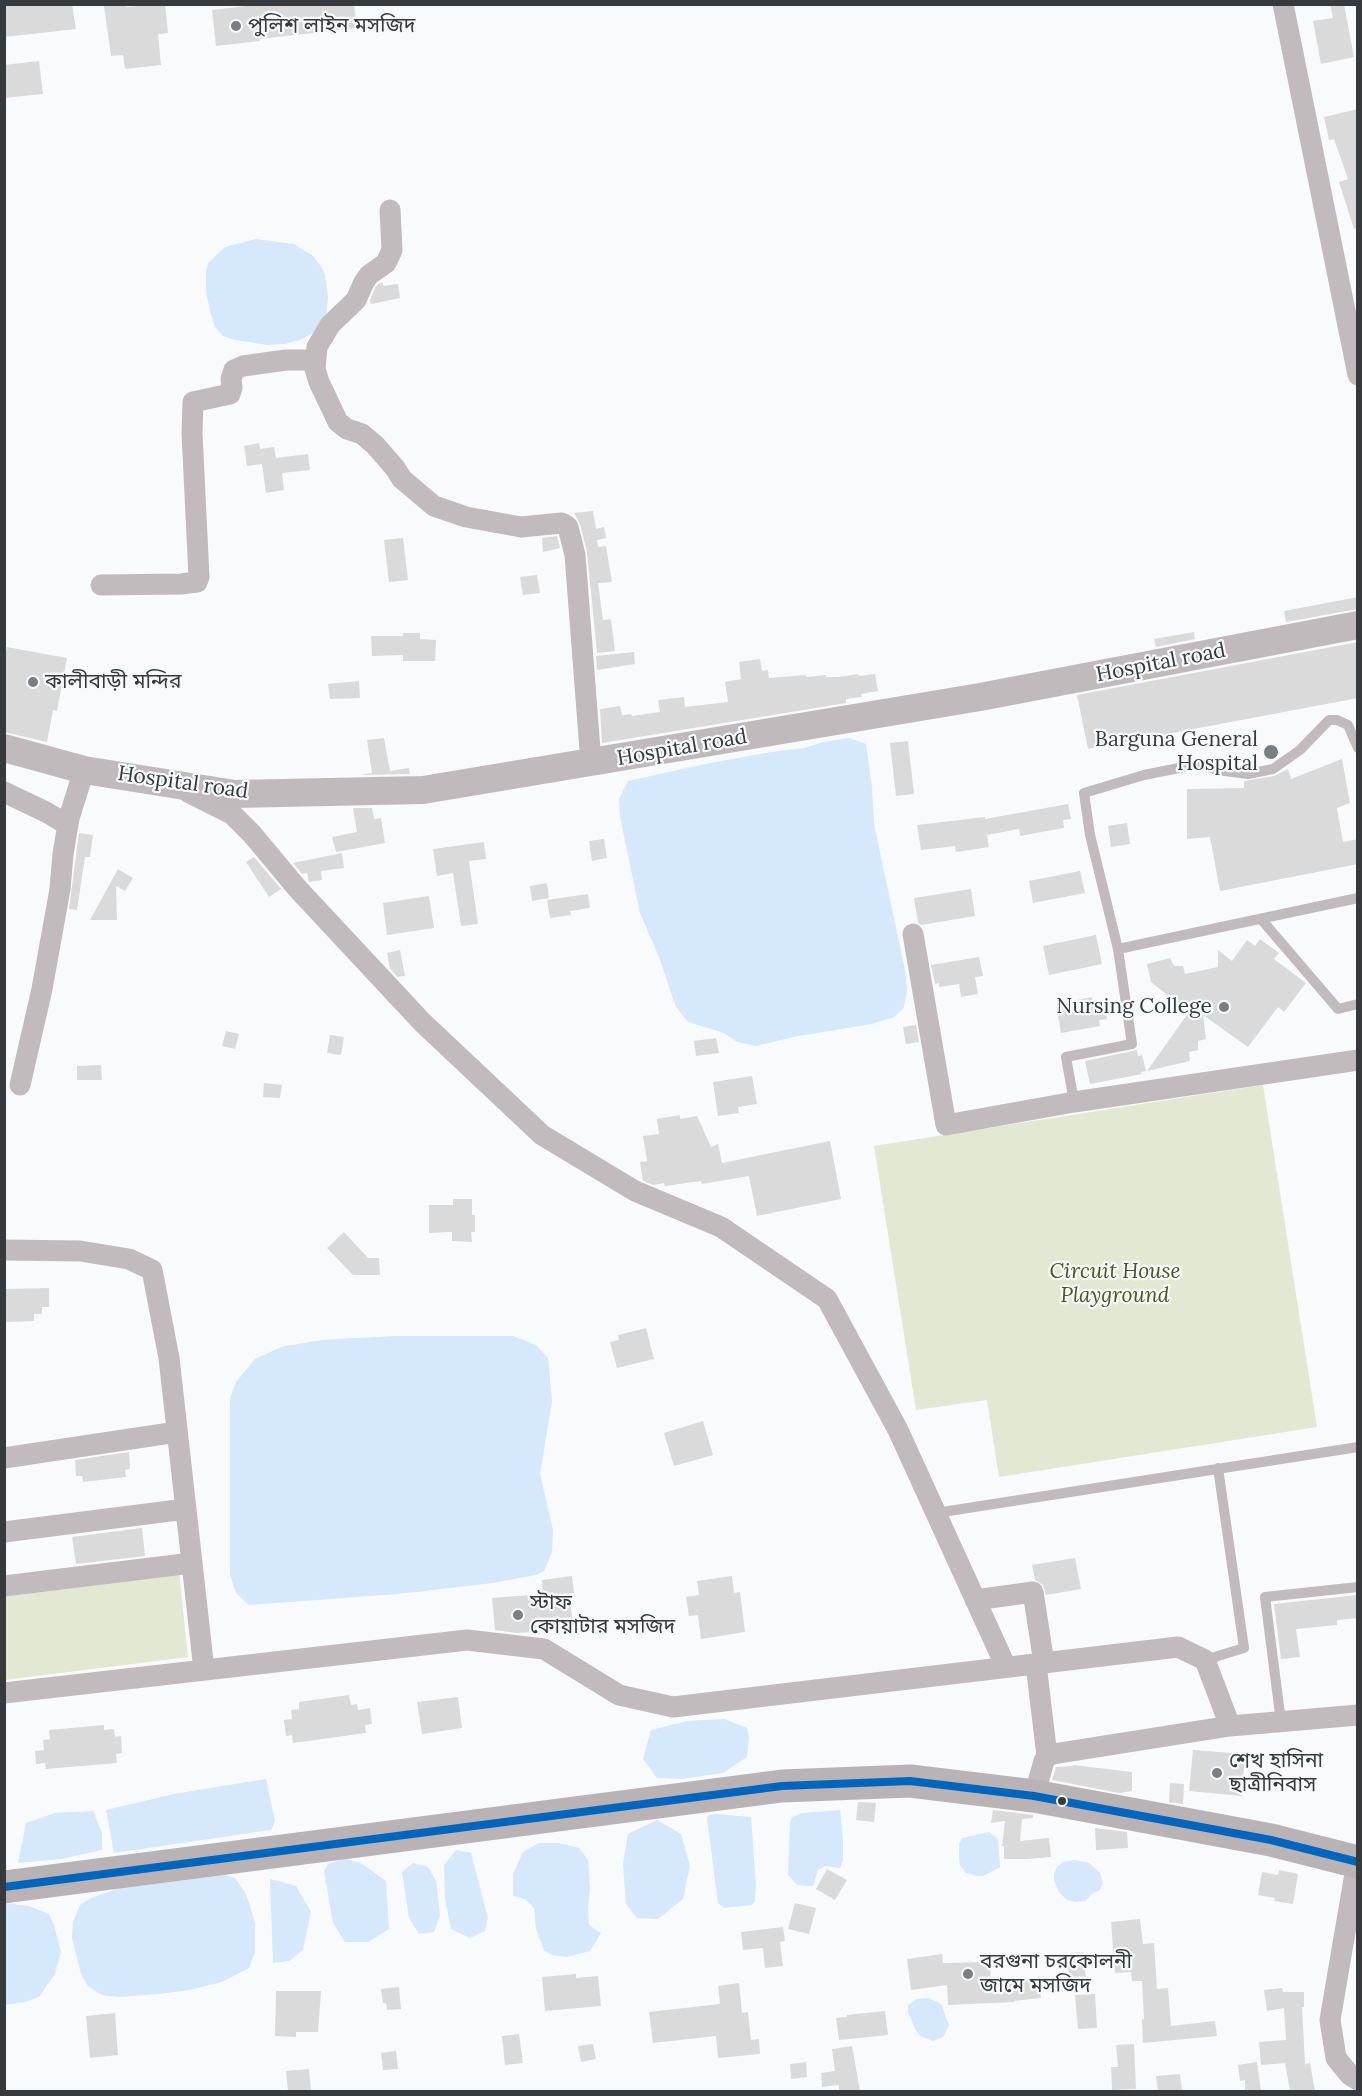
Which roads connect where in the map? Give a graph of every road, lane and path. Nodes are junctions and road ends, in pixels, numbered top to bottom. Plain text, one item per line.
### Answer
1 (1283, 4) edge
2 (390, 210) dead end
3 (316, 360) junction
4 (1358, 375) edge
5 (101, 585) dead end
6 (1358, 626) edge
7 (4, 748) edge
8 (1358, 748) edge
9 (591, 763) junction
10 (82, 774) junction
11 (170, 784) junction
12 (4, 792) edge
13 (69, 822) junction
14 (1358, 898) edge
15 (1261, 919) junction
16 (913, 934) dead end
17 (1118, 949) junction
18 (1358, 1004) edge
19 (1358, 1060) edge
20 (20, 1086) dead end
21 (1074, 1102) junction
22 (4, 1250) edge
23 (177, 1432) junction
24 (1358, 1447) edge
25 (4, 1458) edge
26 (1218, 1468) junction
27 (186, 1509) junction
28 (936, 1513) junction
29 (4, 1532) edge
30 (192, 1563) junction
31 (4, 1586) edge
32 (1358, 1587) edge
33 (975, 1600) junction
34 (1205, 1660) junction
35 (1040, 1663) junction
36 (1006, 1667) junction
37 (204, 1670) junction
38 (4, 1693) edge
39 (1358, 1715) edge
40 (1281, 1722) junction
41 (1230, 1726) junction
42 (1047, 1756) junction
43 (1034, 1796) junction
44 (1357, 1862) edge
45 (4, 1887) edge
46 (1358, 2080) edge

1 - 4 street
2 - 3 street
3 - 5 street
3 - 9 street
6 - 9 street, Hospital road
7 - 10 street, Hospital road
8 - 17 lane
9 - 11 street, Hospital road
10 - 11 street, Hospital road
10 - 13 street
11 - 28 street
12 - 13 street
13 - 20 street
14 - 15 lane
15 - 17 lane
15 - 18 lane
16 - 21 street
17 - 21 lane
19 - 21 street
22 - 23 street
23 - 25 street
23 - 27 street
24 - 26 lane
26 - 28 lane
26 - 34 lane
27 - 29 street
27 - 30 street
28 - 33 street
30 - 31 street
30 - 37 street
32 - 40 lane
33 - 35 street
33 - 36 street
34 - 35 street
34 - 41 street
35 - 36 street
35 - 42 street
36 - 37 street
37 - 38 street
39 - 40 street
40 - 41 street
41 - 42 street
42 - 43 street
43 - 44 main road
43 - 45 main road
44 - 46 street

